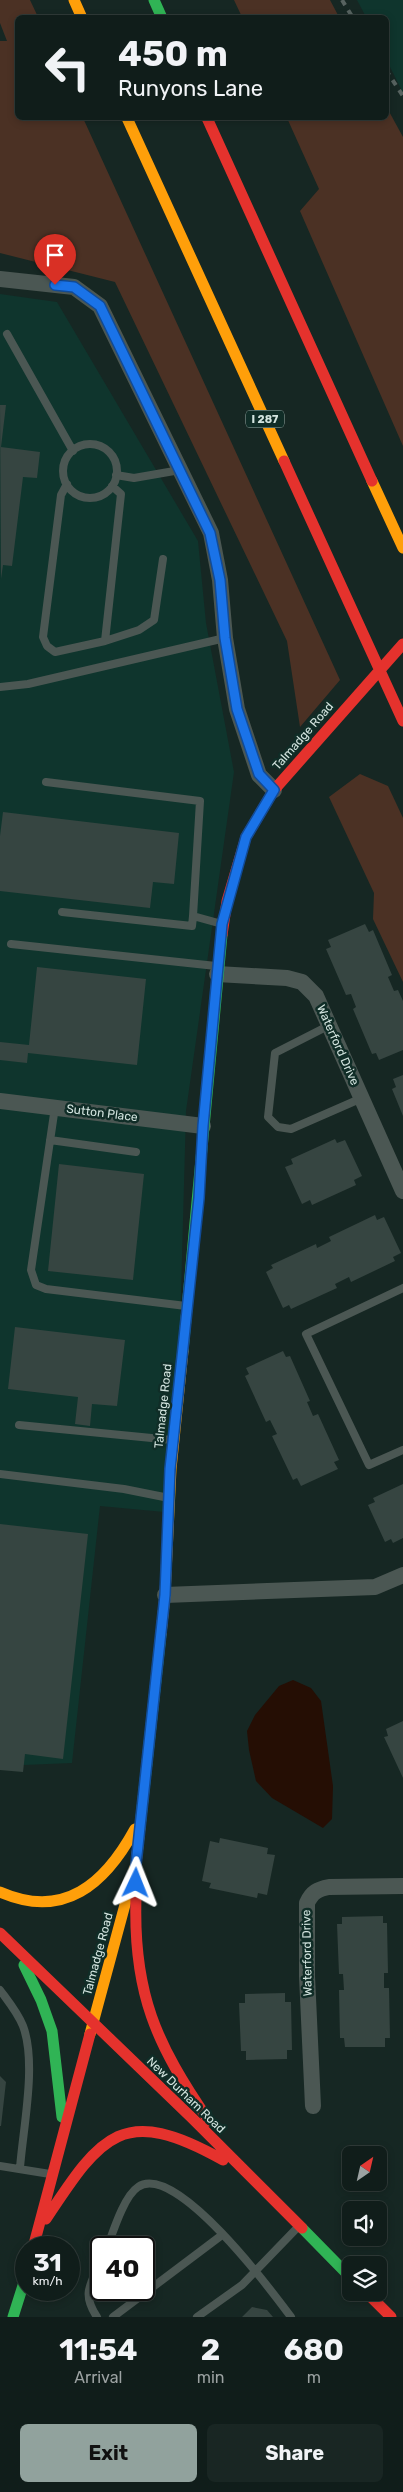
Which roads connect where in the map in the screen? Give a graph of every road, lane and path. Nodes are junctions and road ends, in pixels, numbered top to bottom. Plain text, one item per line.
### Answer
1 (74, 0) edge
2 (154, 0) edge
3 (81, 15) edge
4 (161, 15) edge
5 (128, 120) edge
6 (208, 120) edge
7 (0, 279) edge
8 (7, 334) dead end
9 (73, 450) junction
10 (180, 470) junction
11 (116, 475) junction
12 (67, 484) junction
13 (112, 486) junction
14 (403, 548) edge
15 (163, 559) dead end
16 (225, 638) junction
17 (105, 641) junction
18 (403, 644) edge
19 (0, 687) edge
20 (403, 721) edge
21 (46, 782) dead end
22 (274, 790) junction
23 (62, 912) dead end
24 (193, 916) junction
25 (222, 924) junction
26 (11, 944) dead end
27 (217, 971) junction
28 (328, 1026) junction
29 (362, 1098) junction
30 (0, 1101) edge
31 (55, 1107) junction
32 (203, 1126) junction
33 (50, 1140) junction
34 (136, 1152) dead end
35 (403, 1190) edge
36 (403, 1288) edge
37 (188, 1306) junction
38 (19, 1425) dead end
39 (174, 1440) junction
40 (403, 1450) edge
41 (0, 1474) edge
42 (169, 1498) junction
43 (403, 1575) edge
44 (165, 1595) junction
45 (141, 1817) junction
46 (136, 1864) junction
47 (403, 1886) edge
48 (0, 1892) edge
49 (0, 1933) edge
50 (17, 1950) junction
51 (0, 1990) edge
52 (92, 2025) junction
53 (313, 2106) dead end
54 (63, 2132) junction
55 (0, 2166) edge
56 (20, 2168) junction
57 (52, 2174) junction
58 (247, 2175) junction
59 (298, 2226) junction
60 (38, 2230) junction
61 (222, 2235) junction
62 (36, 2236) edge
63 (111, 2236) edge
64 (342, 2269) edge
65 (257, 2271) junction
66 (90, 2285) edge
67 (18, 2301) edge
68 (375, 2301) edge
69 (13, 2317) edge
70 (97, 2317) edge
71 (112, 2317) edge
72 (197, 2317) edge
73 (291, 2317) edge
74 (391, 2317) edge

1 - 3 main road
2 - 4 main road
5 - 20 main road, I 287
6 - 14 main road
7 - 10 street
8 - 9 lane
9 - 11 lane
9 - 12 lane
10 - 11 lane
10 - 16 street
11 - 13 lane
12 - 13 lane
12 - 17 lane
13 - 17 lane
15 - 17 lane
16 - 19 lane
16 - 22 street
18 - 22 main road, Talmadge Road
21 - 24 lane
22 - 25 main road, Talmadge Road
23 - 24 lane
24 - 25 lane
25 - 27 main road, Talmadge Road
26 - 27 lane
27 - 28 street, Waterford Drive
27 - 32 main road, Talmadge Road
28 - 29 street, Waterford Drive
28 - 29 lane
29 - 35 street, Waterford Drive
30 - 31 street, Sutton Place
31 - 32 street, Sutton Place
31 - 33 lane
32 - 37 main road, Talmadge Road
33 - 34 lane
33 - 37 lane
36 - 40 lane
37 - 39 main road, Talmadge Road
38 - 39 lane
39 - 42 main road, Talmadge Road
41 - 42 lane
42 - 44 main road, Talmadge Road
43 - 44 street
44 - 45 main road, Talmadge Road
45 - 46 main road, Talmadge Road
45 - 48 main road
46 - 52 main road, Talmadge Road
46 - 58 main road
47 - 53 street, Waterford Drive
49 - 50 main road, New Durham Road
50 - 52 main road, New Durham Road
50 - 54 main road
51 - 56 lane
52 - 54 main road, Talmadge Road
52 - 58 main road, New Durham Road
54 - 57 main road, Talmadge Road
55 - 56 lane
56 - 57 lane
57 - 60 main road, Talmadge Road
58 - 59 main road, New Durham Road
58 - 60 main road
59 - 64 main road, New Durham Road
59 - 65 lane
60 - 62 main road, Talmadge Road
61 - 63 lane
61 - 65 lane
61 - 71 lane
65 - 72 lane
65 - 73 lane
66 - 70 lane
67 - 69 main road
68 - 74 main road

